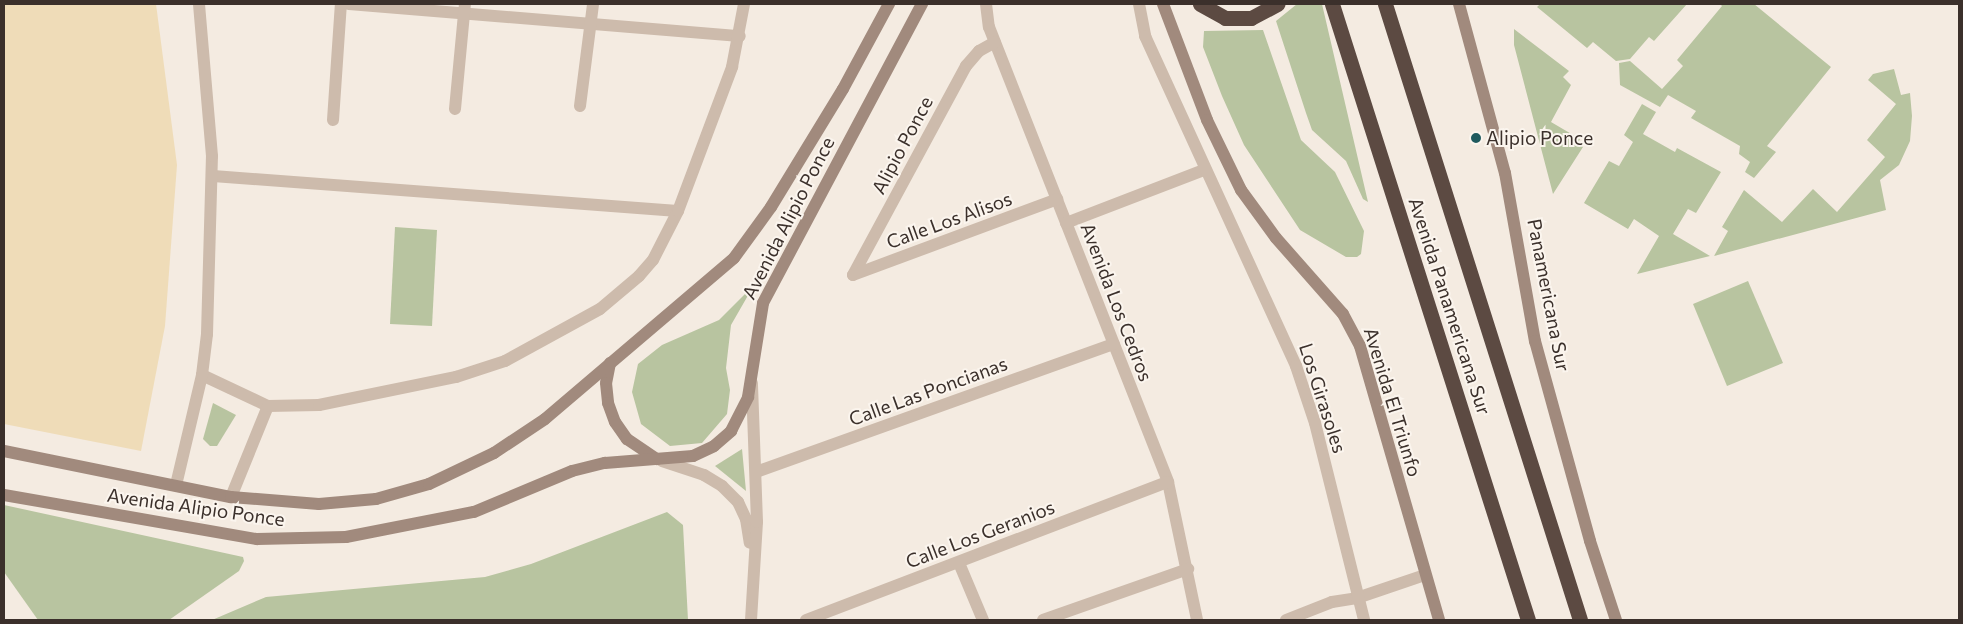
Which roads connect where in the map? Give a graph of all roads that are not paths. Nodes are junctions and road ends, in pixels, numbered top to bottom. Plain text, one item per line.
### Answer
1 (199, 4) edge
2 (341, 4) edge
3 (349, 4) edge
4 (592, 4) edge
5 (744, 4) edge
6 (889, 4) edge
7 (922, 4) edge
8 (986, 4) edge
9 (1140, 4) edge
10 (1163, 4) edge
11 (1200, 4) edge
12 (1277, 4) edge
13 (1332, 4) edge
14 (1385, 4) edge
15 (1459, 4) edge
16 (465, 9) edge
17 (591, 23) junction
18 (740, 36) junction
19 (995, 42) junction
20 (580, 106) dead end
21 (455, 109) dead end
22 (333, 120) dead end
23 (1204, 170) junction
24 (213, 176) junction
25 (1057, 199) junction
26 (678, 211) junction
27 (1066, 223) junction
28 (853, 275) joint
29 (1114, 344) junction
30 (610, 362) junction
31 (751, 373) junction
32 (202, 375) junction
33 (268, 406) junction
34 (4, 451) edge
35 (662, 461) junction
36 (756, 472) junction
37 (1168, 482) junction
38 (176, 485) junction
39 (4, 495) edge
40 (231, 497) junction
41 (959, 563) junction
42 (1188, 569) junction
43 (753, 571) junction
44 (1425, 575) junction
45 (1357, 598) junction
46 (751, 620) edge
47 (806, 620) edge
48 (983, 620) edge
49 (1043, 620) edge
50 (1197, 620) edge
51 (1286, 620) edge
52 (1364, 620) edge
53 (1439, 620) edge
54 (1528, 620) edge
55 (1580, 620) edge
56 (1616, 620) edge

1 - 24 street
2 - 22 street
3 - 16 street
4 - 17 street
5 - 18 street
6 - 30 main road, Avenida Alipio Ponce
7 - 31 main road, Avenida Alipio Ponce
8 - 19 street, Avenida Los Cedros
9 - 23 street
10 - 44 main road, Avenida El Triunfo
11 - 12 highway
13 - 54 highway, Avenida Panamericana Sur
14 - 55 highway, Avenida Panamericana Sur
15 - 56 main road, Panamericana Sur
16 - 17 street
16 - 21 street
17 - 18 street
17 - 20 street
18 - 26 street
19 - 25 street, Avenida Los Cedros
19 - 28 street, Alipio Ponce
23 - 27 street
23 - 45 street, Los Girasoles
24 - 26 street
24 - 32 street
25 - 27 street, Avenida Los Cedros
25 - 28 street, Calle Los Alisos
26 - 33 street
27 - 29 street, Avenida Los Cedros
29 - 36 street, Calle Las Poncianas
29 - 37 street, Avenida Los Cedros
30 - 35 main road
30 - 40 main road, Avenida Alipio Ponce
31 - 35 main road, Avenida Alipio Ponce
31 - 36 street
32 - 33 street
32 - 38 street
33 - 40 street
34 - 38 main road, Avenida Alipio Ponce
35 - 39 main road, Avenida Alipio Ponce
35 - 43 street
36 - 43 street
37 - 41 street, Calle Los Geranios
37 - 42 street, Avenida Los Cedros
38 - 40 main road, Avenida Alipio Ponce
41 - 47 street, Calle Los Geranios
41 - 48 street
42 - 49 street
42 - 50 street, Avenida Los Cedros
43 - 46 street
44 - 45 street
44 - 53 main road, Avenida El Triunfo
45 - 51 street
45 - 52 street, Los Girasoles

